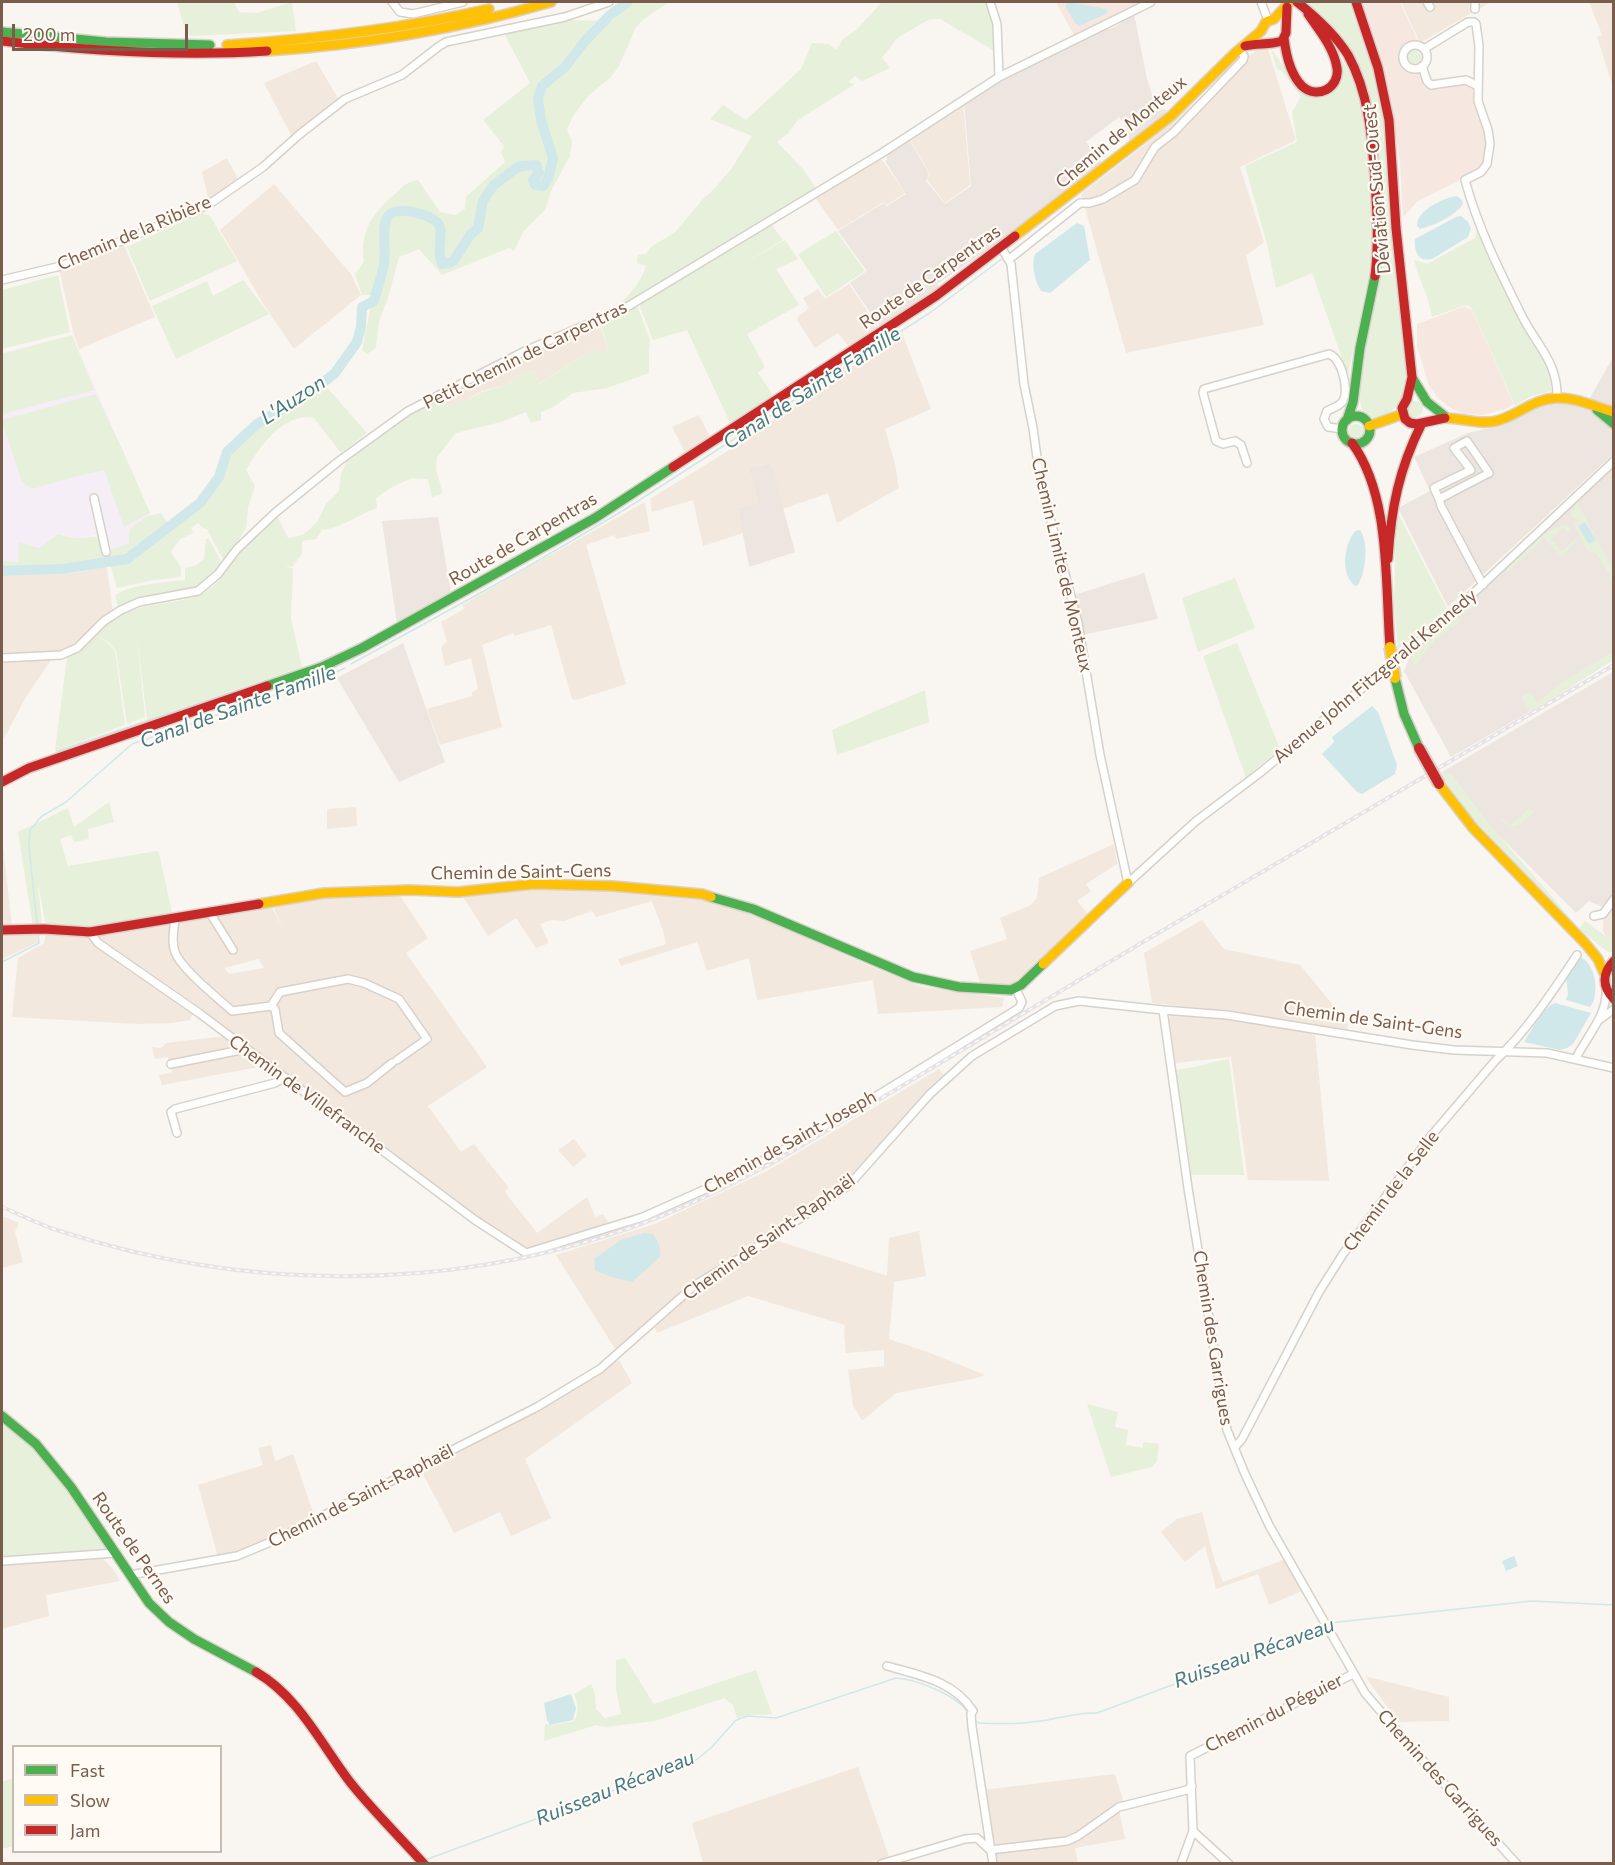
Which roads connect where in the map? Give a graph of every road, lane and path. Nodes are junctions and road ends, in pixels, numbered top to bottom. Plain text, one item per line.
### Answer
1 (392, 2) edge
2 (464, 2) edge
3 (521, 2) edge
4 (551, 2) edge
5 (609, 2) edge
6 (990, 2) edge
7 (1151, 2) edge
8 (1261, 2) edge
9 (1356, 2) edge
10 (1293, 4) edge
11 (1271, 20) junction
12 (1285, 25) junction
13 (1262, 31) junction
14 (2, 32) edge
15 (2, 41) edge
16 (1275, 41) junction
17 (1241, 48) junction
18 (1424, 49) junction
19 (1422, 66) junction
20 (999, 77) junction
21 (1478, 86) junction
22 (1015, 237) joint
23 (1001, 247) junction
24 (1009, 258) junction
25 (2, 280) edge
26 (1412, 377) junction
27 (1355, 390) junction
28 (1557, 398) junction
29 (1407, 399) junction
30 (1426, 402) junction
31 (1588, 404) junction
32 (1614, 412) edge
33 (1403, 414) junction
34 (1448, 418) junction
35 (1366, 422) junction
36 (1424, 422) junction
37 (1345, 424) junction
38 (1614, 424) edge
39 (1366, 439) junction
40 (1352, 443) junction
41 (1614, 461) edge
42 (1247, 463) dead end
43 (1367, 468) junction
44 (94, 498) dead end
45 (1439, 499) junction
46 (106, 552) dead end
47 (1387, 576) junction
48 (1483, 585) junction
49 (2, 658) edge
50 (2, 782) edge
51 (1128, 883) junction
52 (1614, 899) edge
53 (210, 913) junction
54 (1594, 916) dead end
55 (175, 919) junction
56 (2, 930) edge
57 (90, 932) junction
58 (1585, 943) junction
59 (233, 950) dead end
60 (1577, 955) dead end
61 (1614, 959) edge
62 (1604, 973) junction
63 (1016, 989) junction
64 (1605, 989) junction
65 (1614, 999) edge
66 (271, 1006) junction
67 (1614, 1009) edge
68 (1163, 1010) junction
69 (1597, 1022) junction
70 (246, 1049) junction
71 (1506, 1051) junction
72 (1576, 1058) junction
73 (171, 1064) dead end
74 (1614, 1068) edge
75 (283, 1078) junction
76 (177, 1133) dead end
77 (526, 1253) joint
78 (2, 1416) edge
79 (1235, 1447) junction
80 (116, 1553) junction
81 (2, 1562) edge
82 (130, 1575) junction
83 (887, 1666) dead end
84 (1353, 1674) junction
85 (1192, 1786) junction
86 (1193, 1831) junction
87 (990, 1850) junction
88 (422, 1862) edge
89 (881, 1863) edge
90 (993, 1863) edge
91 (1181, 1863) edge
92 (1229, 1863) edge
93 (1517, 1863) edge

1 - 2 street
3 - 14 main road
4 - 15 main road
5 - 25 street, Chemin de la Ribière
6 - 20 street
7 - 20 street, Petit Chemin de Carpentras
8 - 11 street
9 - 26 main road, Déviation Sud-Ouest
10 - 11 main road
10 - 12 main road
10 - 16 main road
10 - 27 main road
11 - 12 main road
11 - 13 main road
12 - 16 main road
13 - 16 main road
13 - 17 main road, Chemin de Monteux
16 - 17 main road
17 - 22 main road, Chemin de Monteux
17 - 24 street
18 - 19 street
18 - 19 street
18 - 21 street
19 - 21 street
20 - 49 street, Petit Chemin de Carpentras
21 - 28 street
22 - 23 main road, Route de Carpentras
23 - 24 street, Chemin Limite de Monteux
23 - 50 main road, Route de Carpentras
24 - 51 street, Chemin Limite de Monteux
26 - 29 main road
26 - 30 main road
27 - 35 main road
27 - 37 main road
28 - 31 main road
28 - 34 main road
29 - 30 main road
29 - 33 main road
30 - 34 main road
30 - 36 main road
31 - 32 main road
31 - 38 main road
33 - 35 main road
33 - 36 main road
34 - 36 main road
35 - 37 main road
35 - 39 main road
36 - 47 main road
37 - 40 main road
37 - 42 street
39 - 40 main road
39 - 43 main road
40 - 43 main road
41 - 48 street, Avenue John Fitzgerald Kennedy
43 - 47 main road
44 - 46 street
45 - 45 street
45 - 48 street
47 - 58 main road, bridge
48 - 51 street, Avenue John Fitzgerald Kennedy
51 - 63 main road
52 - 54 street
53 - 55 main road, Chemin de Saint-Gens
53 - 59 street
53 - 63 main road, Chemin de Saint-Gens
55 - 57 main road, Chemin de Saint-Gens
55 - 66 street
56 - 57 main road, Chemin de Saint-Gens
57 - 70 street, Chemin de Villefranche
58 - 61 main road
58 - 62 main road
60 - 71 street, Chemin de la Selle
61 - 62 main road
62 - 64 main road
63 - 77 street, Chemin de Saint-Joseph
64 - 65 main road
64 - 69 street
66 - 66 street
67 - 69 street
68 - 71 street, Chemin de Saint-Gens
68 - 79 street, Chemin des Garrigues
68 - 82 street, Chemin de Saint-Raphaël
69 - 72 street
70 - 73 street
70 - 75 street, Chemin de Villefranche
71 - 72 street, Chemin de Saint-Gens
71 - 79 street, Chemin de la Selle
72 - 74 street, Chemin de Saint-Gens
75 - 76 street
75 - 77 street, Chemin de Villefranche
78 - 80 main road, Route de Pernes
79 - 84 street, Chemin des Garrigues
80 - 81 street
80 - 82 main road, Route de Pernes
82 - 88 main road, Route de Pernes
83 - 87 street
84 - 85 street, Chemin du Péguier
84 - 93 street, Chemin des Garrigues
85 - 86 street, Chemin du Péguier
85 - 87 street
86 - 91 street, Chemin du Péguier
86 - 92 street
87 - 89 street
87 - 90 street

